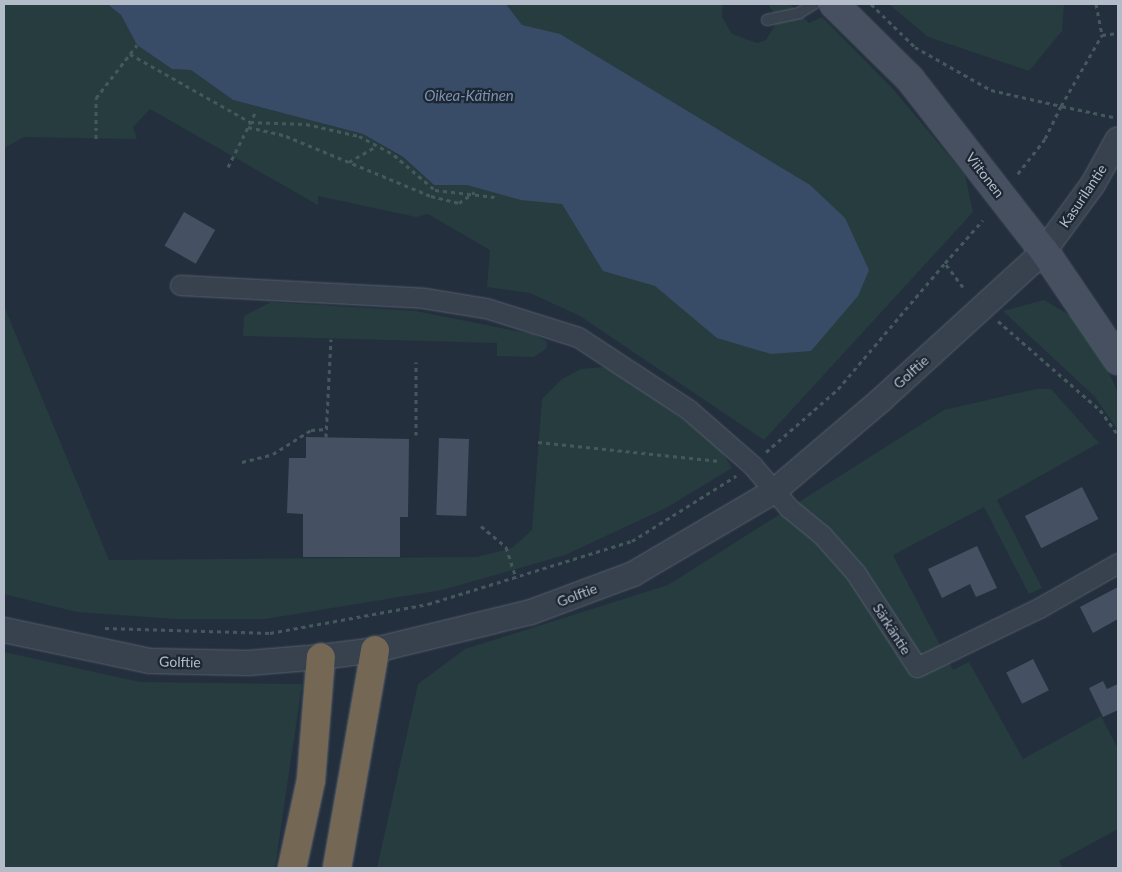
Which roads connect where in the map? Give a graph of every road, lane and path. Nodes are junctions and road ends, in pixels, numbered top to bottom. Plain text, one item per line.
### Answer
1 (814, 4) edge
2 (834, 4) edge
3 (871, 4) edge
4 (1096, 4) edge
5 (767, 20) dead end
6 (1118, 33) edge
7 (1102, 35) junction
8 (137, 45) dead end
9 (130, 54) junction
10 (1061, 106) junction
11 (256, 111) dead end
12 (1118, 118) edge
13 (250, 122) junction
14 (248, 127) junction
15 (96, 139) dead end
16 (1118, 139) edge
17 (378, 146) junction
18 (349, 162) junction
19 (228, 167) dead end
20 (1014, 179) dead end
21 (476, 192) junction
22 (495, 197) dead end
23 (983, 220) dead end
24 (1044, 251) junction
25 (945, 263) junction
26 (180, 285) dead end
27 (963, 287) dead end
28 (998, 321) dead end
29 (331, 339) dead end
30 (1118, 360) edge
31 (416, 362) dead end
32 (328, 428) junction
33 (416, 434) dead end
34 (1118, 435) edge
35 (326, 437) dead end
36 (538, 442) dead end
37 (242, 462) dead end
38 (752, 465) junction
39 (772, 492) junction
40 (481, 526) dead end
41 (1118, 563) edge
42 (516, 578) junction
43 (99, 627) dead end
44 (4, 630) edge
45 (375, 650) junction
46 (321, 658) junction
47 (292, 868) edge
48 (337, 868) edge

1 - 5 lane
2 - 24 main road, Viitonen
3 - 10 path
4 - 7 path
6 - 7 path
7 - 10 path
8 - 9 path
9 - 13 path
9 - 15 path
10 - 12 path
10 - 20 path
11 - 13 path
13 - 14 path
13 - 17 path
14 - 18 path
14 - 19 path
16 - 24 street, Kasurilantie
17 - 18 path
17 - 21 path
18 - 21 path
21 - 22 path
23 - 25 path
24 - 30 main road, Viitonen
24 - 39 street, Golftie
25 - 27 path
25 - 38 path
26 - 38 street
28 - 34 path
29 - 32 path
31 - 33 path
32 - 35 path
32 - 37 path
36 - 38 path
38 - 39 street
38 - 42 path
39 - 41 street, Särkäntie
39 - 45 street, Golftie
40 - 42 path
42 - 43 path
44 - 46 street, Golftie
45 - 46 street, Golftie
45 - 48 highway
46 - 47 highway

